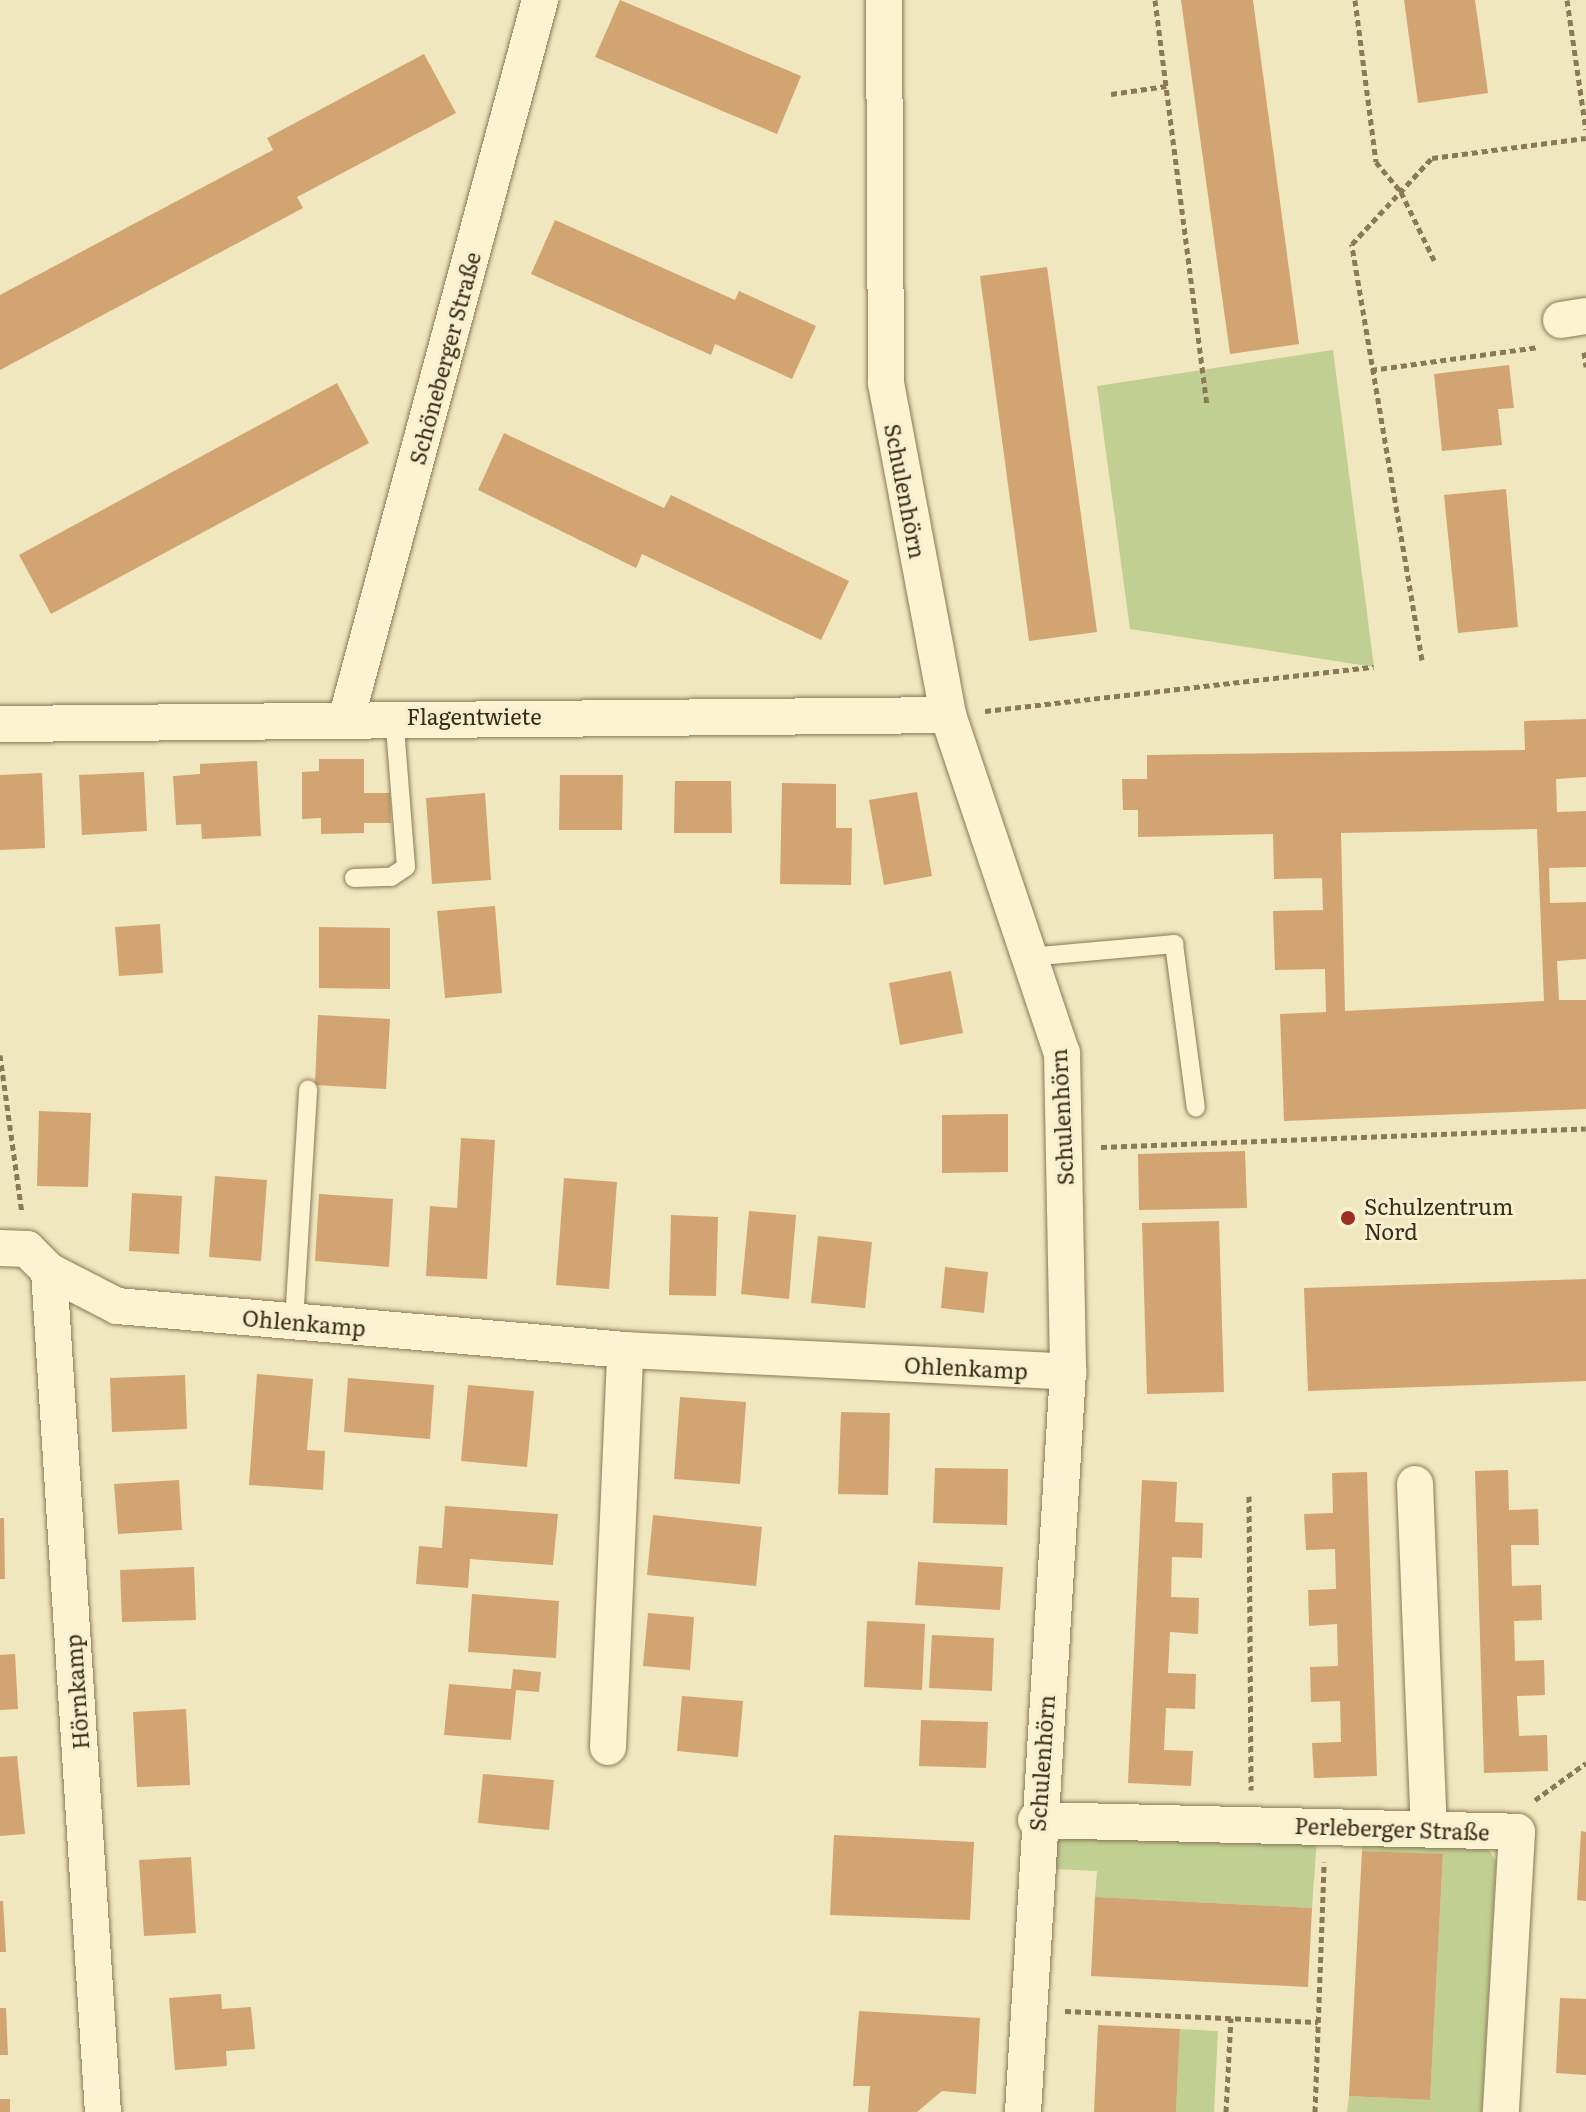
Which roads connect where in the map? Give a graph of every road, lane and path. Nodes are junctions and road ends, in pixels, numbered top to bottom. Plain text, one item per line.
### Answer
1 (540, 0) edge
2 (884, 0) edge
3 (1155, 0) edge
4 (1355, 0) edge
5 (1567, 0) edge
6 (1166, 86) junction
7 (1111, 94) dead end
8 (1586, 130) edge
9 (1586, 138) edge
10 (1401, 192) junction
11 (1434, 260) dead end
12 (1573, 318) edge
13 (1371, 370) junction
14 (1207, 404) dead end
15 (1422, 660) dead end
16 (1374, 667) dead end
17 (948, 715) junction
18 (347, 716) junction
19 (394, 716) junction
20 (0, 724) edge
21 (354, 878) dead end
22 (1029, 957) junction
23 (0, 1055) edge
24 (308, 1089) dead end
25 (1196, 1108) dead end
26 (1586, 1128) edge
27 (1064, 1149) junction
28 (25, 1256) edge
29 (294, 1321) junction
30 (625, 1350) junction
31 (1068, 1372) junction
32 (1415, 1484) dead end
33 (1249, 1496) dead end
34 (608, 1747) dead end
35 (1586, 1763) edge
36 (1036, 1820) junction
37 (1251, 1823) junction
38 (1325, 1825) junction
39 (1429, 1828) junction
40 (1491, 1831) junction
41 (1028, 2009) junction
42 (1231, 2018) junction
43 (1318, 2022) junction
44 (103, 2112) edge
45 (1023, 2112) edge
46 (1226, 2112) edge
47 (1315, 2112) edge
48 (1501, 2112) edge

1 - 18 street, Schöneberger Straße
2 - 17 street, Schulenhörn
3 - 6 path
4 - 10 path
5 - 8 path
6 - 7 path
6 - 14 path
9 - 10 path
10 - 11 path
10 - 13 path
12 - 13 path
13 - 15 path
16 - 17 path
17 - 19 street, Flagentwiete
17 - 22 street, Schulenhörn
18 - 19 street, Flagentwiete
18 - 20 street, Flagentwiete
19 - 21 lane
22 - 25 lane
22 - 27 street, Schulenhörn
23 - 28 path
24 - 29 lane
26 - 27 path
27 - 31 street, Schulenhörn
28 - 29 street, Ohlenkamp
28 - 44 street, Hörnkamp
29 - 30 street, Ohlenkamp
30 - 31 street, Ohlenkamp
30 - 34 street
31 - 36 street, Schulenhörn
32 - 39 street
33 - 37 path
35 - 40 path
36 - 37 street, Perleberger Straße
36 - 41 street, Schulenhörn
37 - 38 street, Perleberger Straße
38 - 39 street, Perleberger Straße
38 - 43 path
39 - 40 street, Perleberger Straße
40 - 48 street, Perleberger Straße
41 - 42 path
41 - 45 street, Schulenhörn
42 - 43 path
42 - 46 path
43 - 47 path

